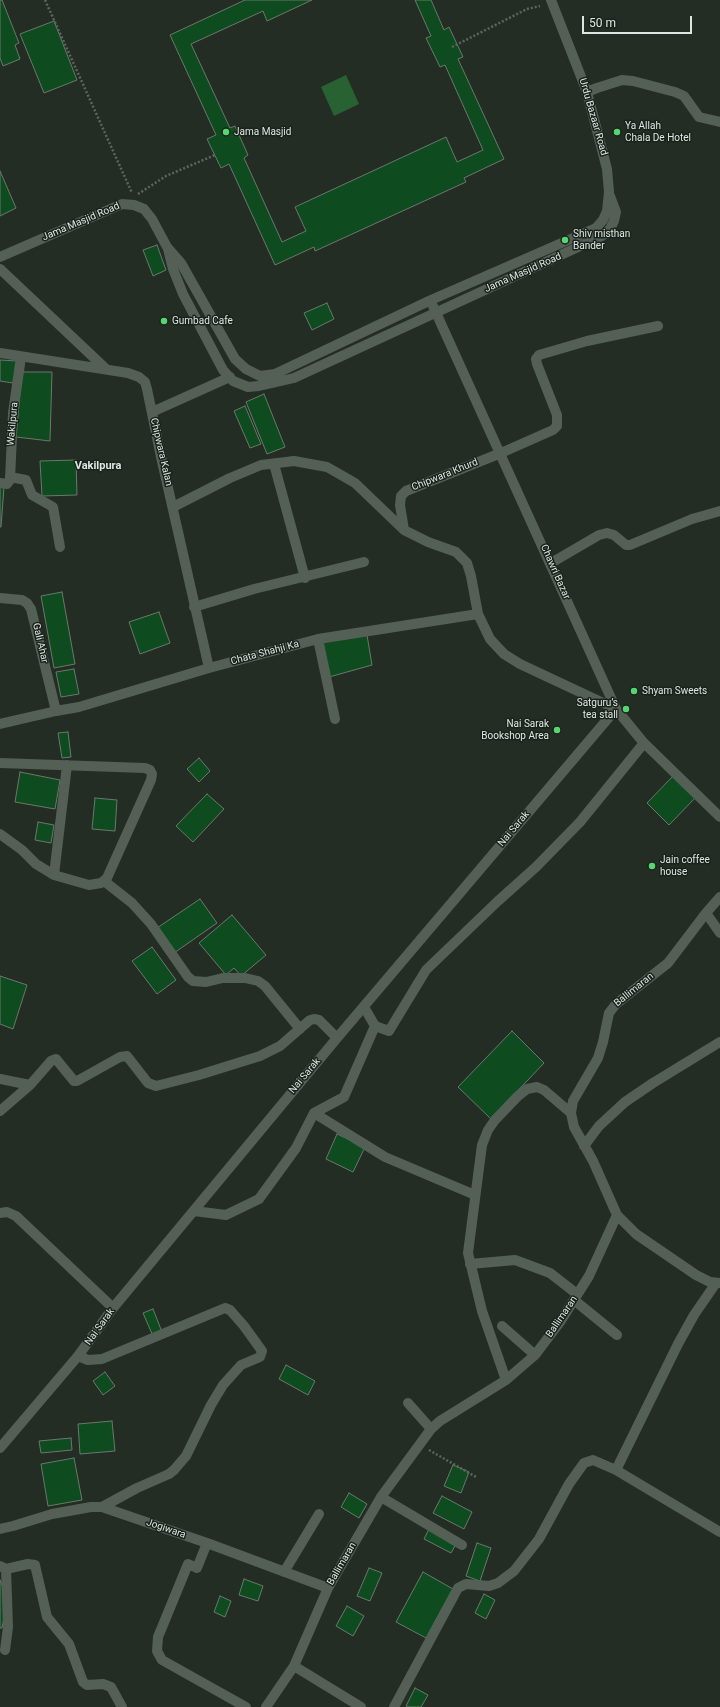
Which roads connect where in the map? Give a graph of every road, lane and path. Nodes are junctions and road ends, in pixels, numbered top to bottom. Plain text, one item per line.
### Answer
1 (45, 0) edge
2 (553, 1) edge
3 (527, 9) dead end
4 (452, 47) dead end
5 (587, 92) junction
6 (720, 122) edge
7 (215, 155) dead end
8 (609, 192) junction
9 (167, 247) junction
10 (0, 257) edge
11 (0, 269) edge
12 (430, 300) junction
13 (436, 312) junction
14 (658, 326) dead end
15 (0, 353) edge
16 (21, 357) junction
17 (106, 369) junction
18 (230, 377) junction
19 (152, 412) junction
20 (501, 453) junction
21 (274, 464) junction
22 (10, 477) junction
23 (0, 483) edge
24 (173, 507) junction
25 (720, 511) edge
26 (404, 530) junction
27 (60, 548) dead end
28 (364, 562) dead end
29 (551, 563) junction
30 (305, 578) junction
31 (0, 598) edge
32 (194, 606) junction
33 (478, 614) junction
34 (318, 639) junction
35 (209, 668) junction
36 (616, 709) junction
37 (56, 710) junction
38 (335, 720) dead end
39 (0, 724) edge
40 (644, 743) junction
41 (0, 763) edge
42 (68, 765) junction
43 (720, 817) edge
44 (0, 834) edge
45 (54, 875) junction
46 (104, 881) junction
47 (720, 898) edge
48 (706, 913) junction
49 (720, 933) edge
50 (364, 1007) junction
51 (375, 1026) junction
52 (300, 1029) junction
53 (337, 1038) junction
54 (720, 1042) edge
55 (0, 1079) edge
56 (30, 1085) junction
57 (0, 1111) edge
58 (314, 1113) junction
59 (571, 1114) junction
60 (584, 1146) junction
61 (475, 1195) junction
62 (194, 1211) junction
63 (0, 1213) edge
64 (617, 1215) junction
65 (470, 1264) junction
66 (718, 1283) edge
67 (576, 1297) junction
68 (113, 1308) junction
69 (502, 1326) dead end
70 (617, 1335) dead end
71 (535, 1355) junction
72 (78, 1356) junction
73 (506, 1380) junction
74 (408, 1403) dead end
75 (431, 1429) junction
76 (420, 1445) junction
77 (0, 1448) edge
78 (616, 1470) junction
79 (476, 1477) dead end
80 (381, 1497) junction
81 (102, 1507) junction
82 (319, 1514) dead end
83 (0, 1529) edge
84 (720, 1532) edge
85 (207, 1543) junction
86 (462, 1545) dead end
87 (3, 1567) edge
88 (284, 1572) junction
89 (328, 1588) junction
90 (5, 1650) dead end
91 (294, 1666) junction
92 (122, 1707) edge
93 (246, 1707) edge
94 (266, 1707) edge
95 (360, 1707) edge
96 (394, 1707) edge

1 - 7 path
2 - 5 street, Urdu Bazaar Road
3 - 4 path
5 - 6 street
5 - 8 street, Urdu Bazaar Road
8 - 12 street, Jama Masjid Road
8 - 13 street, Jama Masjid Road
9 - 10 street, Jama Masjid Road
9 - 12 street, Jama Masjid Road
9 - 18 street, Jama Masjid Road
11 - 17 street
12 - 13 street, Chawri Bazar
13 - 18 street, Jama Masjid Road
13 - 20 street, Chawri Bazar
14 - 20 street, Chipwara Khurd
15 - 16 street, Chipwara Kalan
16 - 17 street, Chipwara Kalan
16 - 22 street, Wakilpura
17 - 19 street, Chipwara Kalan
18 - 19 street
19 - 24 street, Chipwara Kalan
20 - 26 street, Chipwara Khurd
20 - 29 street, Chawri Bazar
21 - 24 street
21 - 26 street
21 - 30 street
22 - 23 street
22 - 27 street
24 - 32 street, Chipwara Kalan
25 - 29 street
26 - 33 street
28 - 30 street
29 - 36 street, Chawri Bazar
30 - 32 street
31 - 37 street, Gali Ahar
32 - 35 street, Chipwara Kalan
33 - 34 street, Chata Shahji Ka
33 - 36 street
34 - 35 street, Chata Shahji Ka
34 - 38 street
35 - 37 street, Chata Shahji Ka
36 - 40 street, Chawri Bazar
36 - 50 street, Nai Sarak
37 - 39 street, Chata Shahji Ka
40 - 43 street, Chawri Bazar
40 - 51 street
41 - 42 street
42 - 45 street
42 - 46 street
44 - 45 street
45 - 46 street
46 - 52 street
47 - 48 street, Ballimaran
48 - 49 street
48 - 59 street, Ballimaran
50 - 51 street
50 - 53 street, Nai Sarak
51 - 58 street
52 - 53 street
52 - 56 street
53 - 62 street, Nai Sarak
54 - 60 street
55 - 56 street
56 - 57 street
58 - 61 street
58 - 62 street
59 - 60 street
59 - 61 street
60 - 64 street
61 - 65 street
62 - 68 street, Nai Sarak
63 - 68 street
64 - 66 street
64 - 67 street, Ballimaran
65 - 67 street
65 - 73 street
66 - 78 street
67 - 70 street
67 - 71 street, Ballimaran
68 - 72 street, Nai Sarak
69 - 71 street
71 - 73 street, Ballimaran
72 - 77 street, Nai Sarak
72 - 81 street
73 - 75 street, Ballimaran
74 - 75 street
75 - 76 street, Ballimaran
76 - 79 path
76 - 80 street, Ballimaran
78 - 84 street
78 - 96 street
80 - 86 street
80 - 89 street, Ballimaran
81 - 83 street, Jogiwara
81 - 85 street, Jogiwara
82 - 88 street
85 - 88 street, Jogiwara
85 - 93 street
87 - 90 street
87 - 92 street
88 - 89 street, Jogiwara
89 - 91 street, Ballimaran
91 - 94 street, Ballimaran
91 - 95 street

